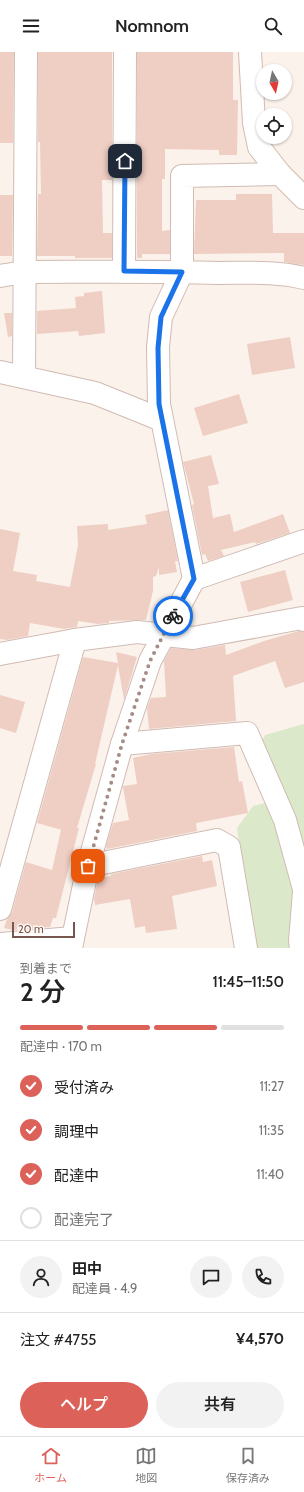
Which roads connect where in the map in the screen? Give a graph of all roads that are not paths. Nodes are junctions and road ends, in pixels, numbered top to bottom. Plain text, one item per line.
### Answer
1 (26, 52) edge
2 (125, 52) edge
3 (250, 52) edge
4 (280, 174) junction
5 (304, 198) edge
6 (124, 271) junction
7 (25, 272) junction
8 (182, 272) junction
9 (0, 276) edge
10 (304, 278) edge
11 (0, 372) edge
12 (24, 378) junction
13 (162, 420) junction
14 (304, 541) edge
15 (194, 579) junction
16 (304, 620) edge
17 (162, 636) junction
18 (75, 640) junction
19 (0, 654) edge
20 (122, 744) junction
21 (88, 866) junction
22 (304, 890) edge
23 (0, 909) edge
24 (72, 943) edge
25 (0, 944) edge
26 (246, 948) edge
27 (302, 948) edge

1 - 7 street
2 - 6 street
3 - 4 street
4 - 5 street
4 - 8 street
6 - 7 street
6 - 8 street
7 - 9 street
7 - 12 street
8 - 10 street
8 - 13 street
11 - 12 street
12 - 13 street
13 - 15 street
14 - 15 street
15 - 17 street
16 - 17 street
17 - 18 street
17 - 20 street
18 - 19 street
18 - 23 street
20 - 21 street
20 - 22 street
21 - 24 street
21 - 26 street
22 - 27 street
24 - 25 street

